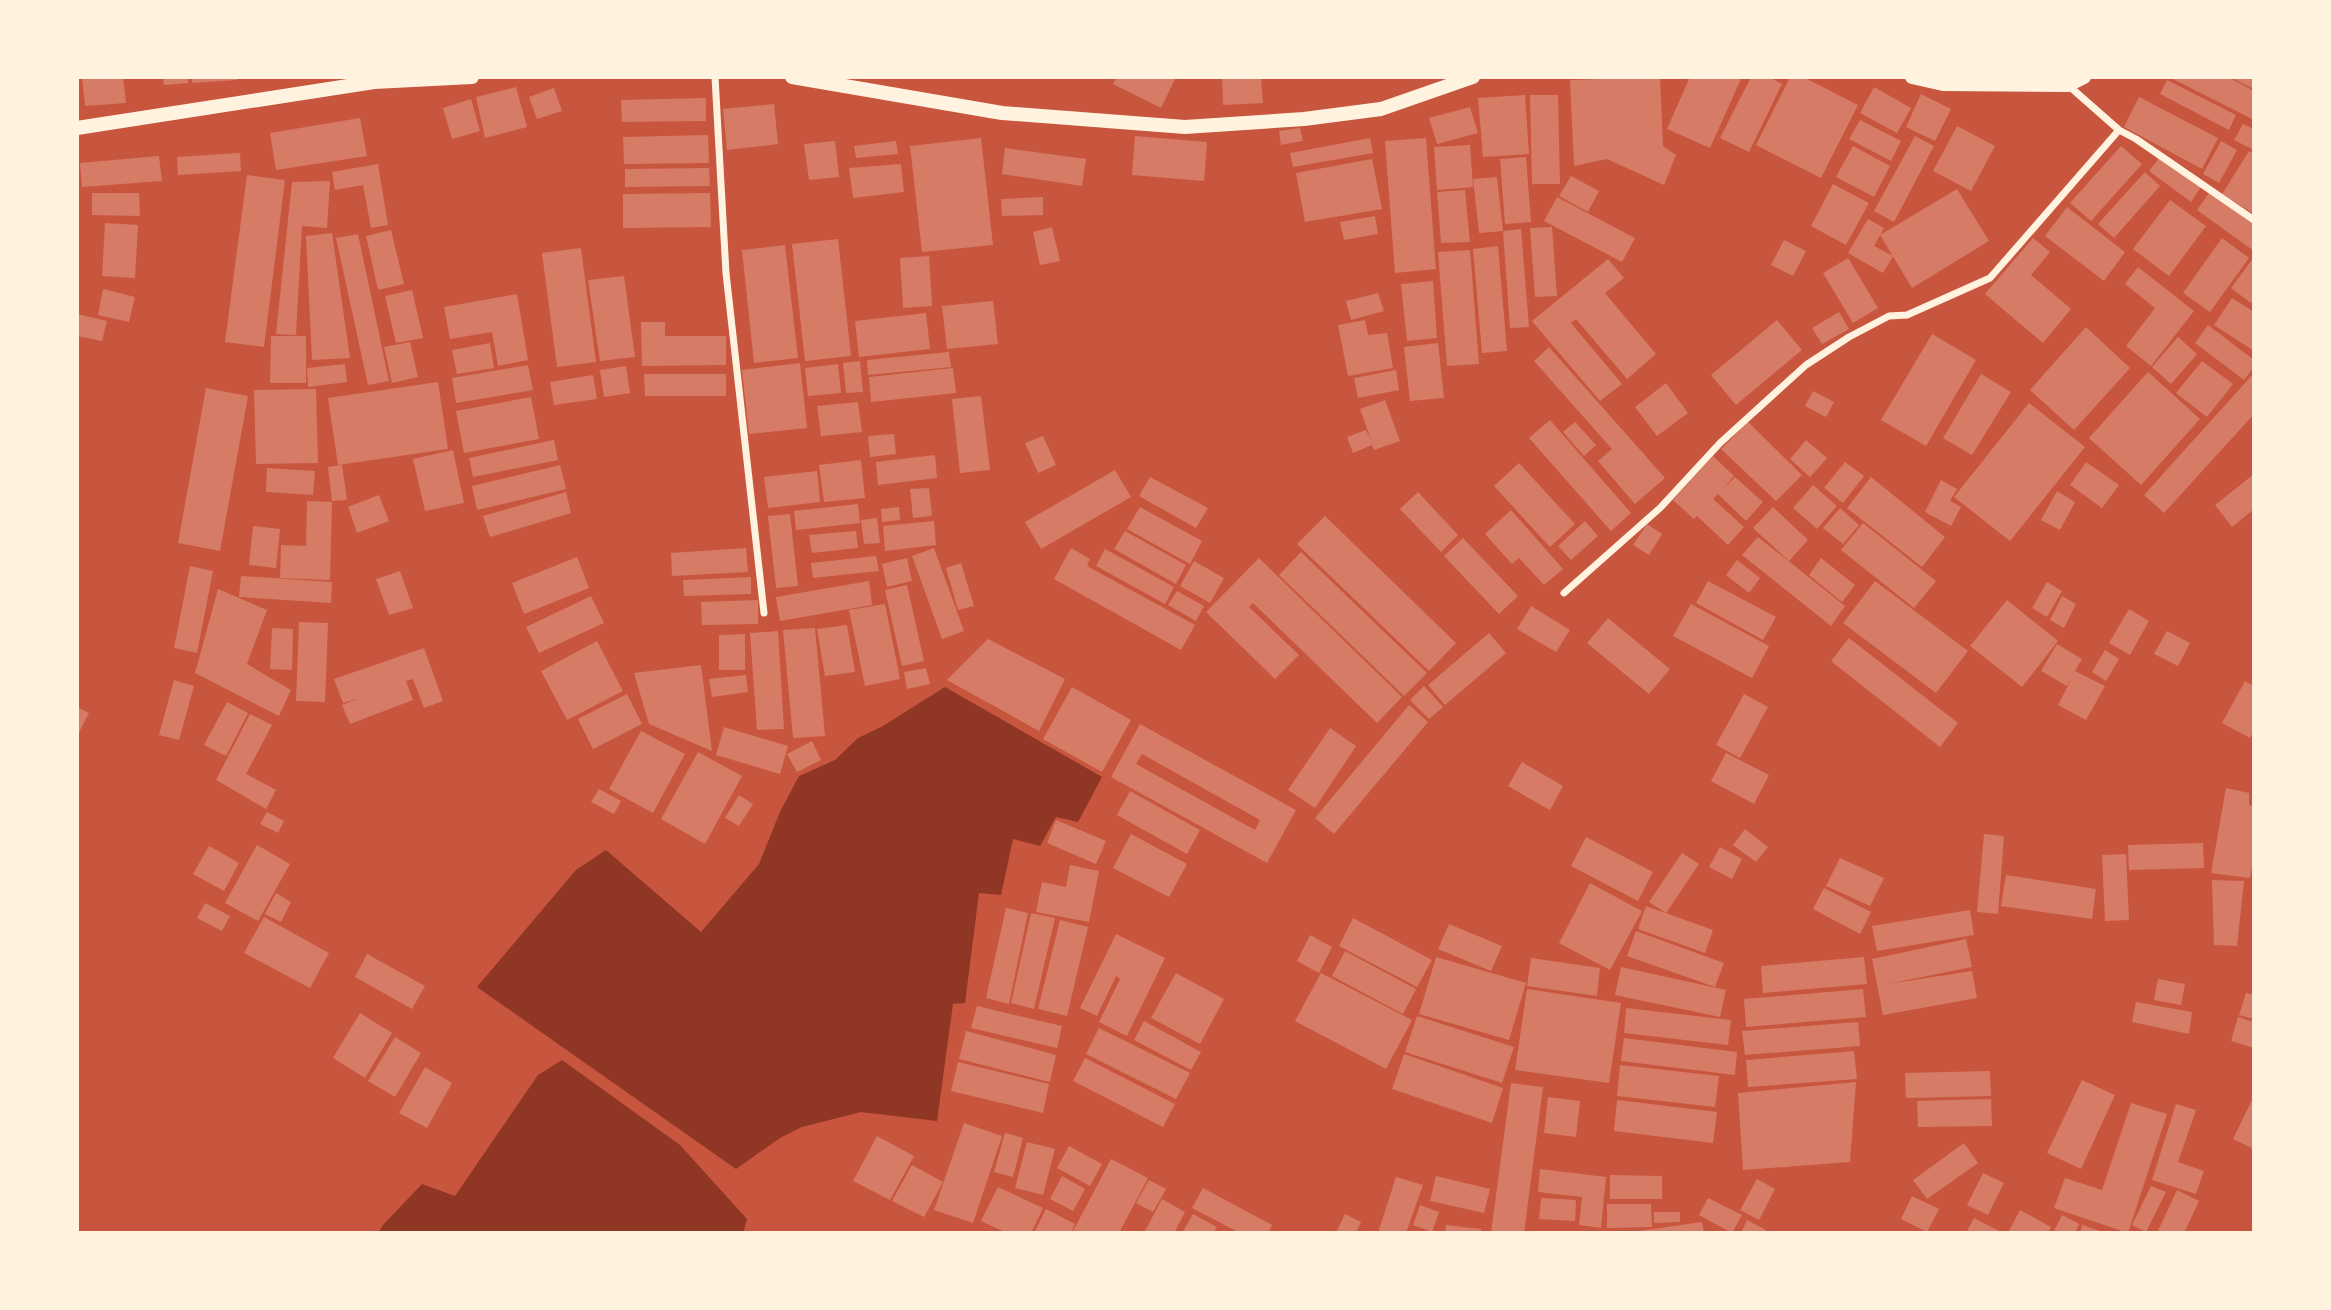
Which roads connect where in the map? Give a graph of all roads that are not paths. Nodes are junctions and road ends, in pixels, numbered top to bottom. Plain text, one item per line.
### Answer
1 (472, 77) edge
2 (715, 77) edge
3 (792, 77) edge
4 (1473, 77) edge
5 (1912, 77) edge
6 (2084, 77) edge
7 (2068, 85) junction
8 (77, 128) edge
9 (2119, 130) junction
10 (2254, 220) edge
11 (1564, 593) dead end
12 (764, 613) dead end

1 - 8 main road
2 - 12 street
3 - 4 main road
5 - 7 main road
6 - 7 main road
7 - 9 street
9 - 10 street
9 - 11 street

